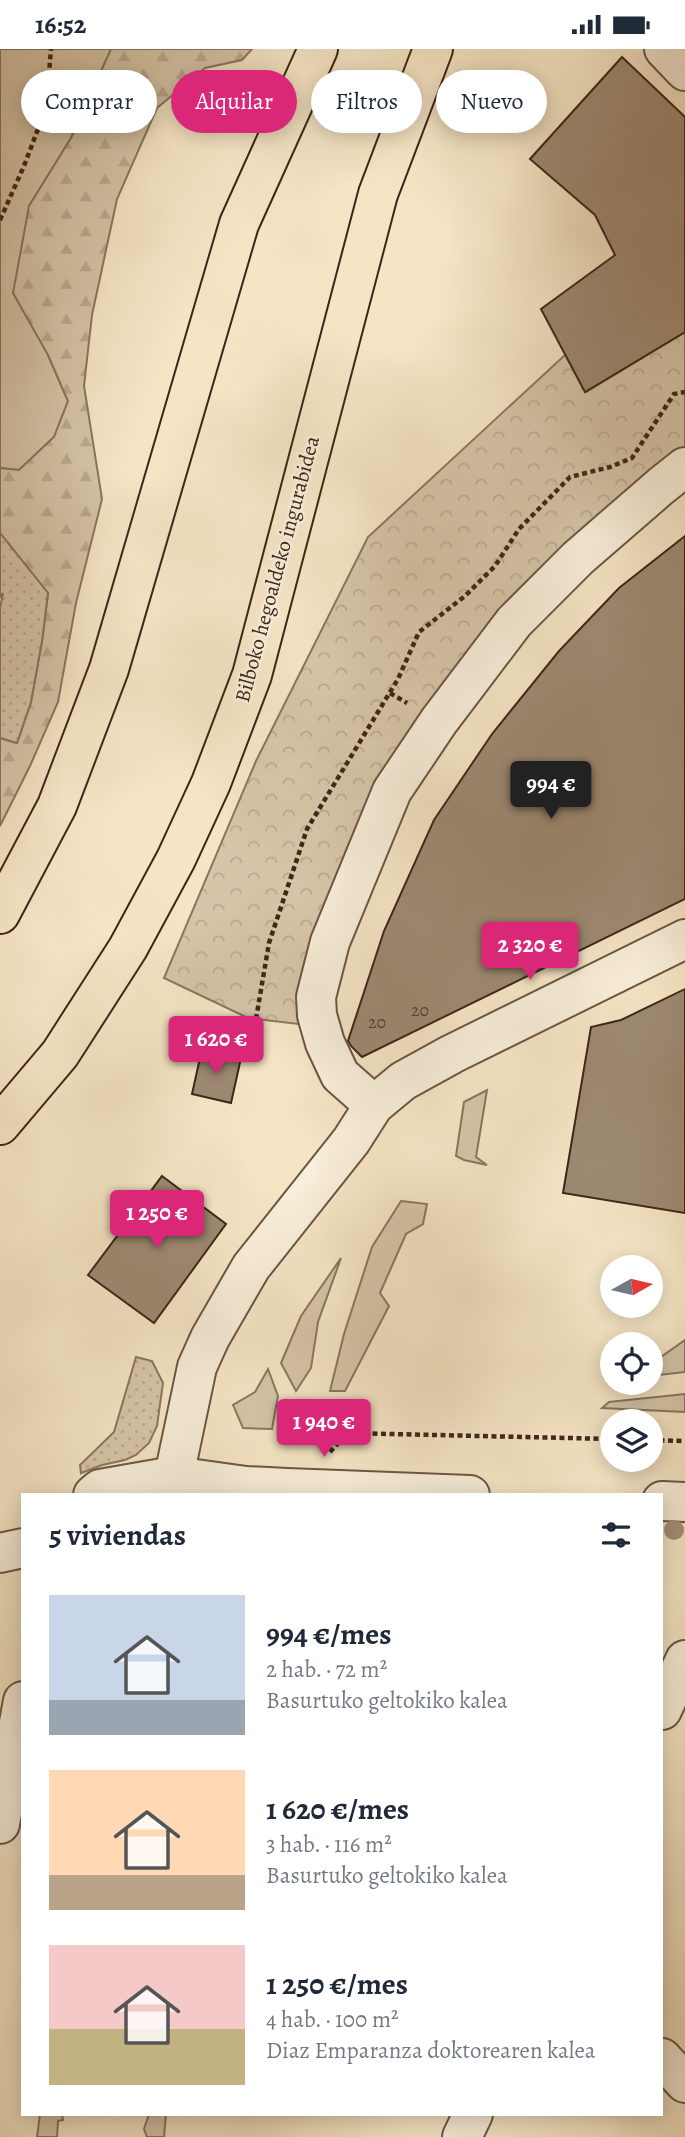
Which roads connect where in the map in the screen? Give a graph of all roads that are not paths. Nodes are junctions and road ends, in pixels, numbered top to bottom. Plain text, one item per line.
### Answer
1 (318, 49) edge
2 (433, 49) edge
3 (664, 49) edge
4 (685, 71) edge
5 (685, 467) edge
6 (0, 914) edge
7 (685, 939) edge
8 (374, 1105) junction
9 (0, 1125) edge
10 (174, 1476) junction
11 (95, 1493) edge
12 (425, 1493) edge
13 (663, 1501) edge
14 (685, 1502) edge
15 (21, 1548) edge
16 (0, 1553) edge
17 (685, 1660) edge
18 (663, 1708) edge
19 (21, 1713) edge
20 (0, 1824) edge
21 (663, 2059) edge
22 (685, 2083) edge
23 (472, 2116) edge
24 (462, 2137) edge

1 - 6 highway
2 - 9 highway, Bilboko hegoaldeko ingurabidea
3 - 4 street
5 - 8 street
7 - 8 street
8 - 10 street
10 - 11 street
10 - 12 street
13 - 14 street
15 - 16 street
17 - 18 street
19 - 20 street
21 - 22 street
23 - 24 street

